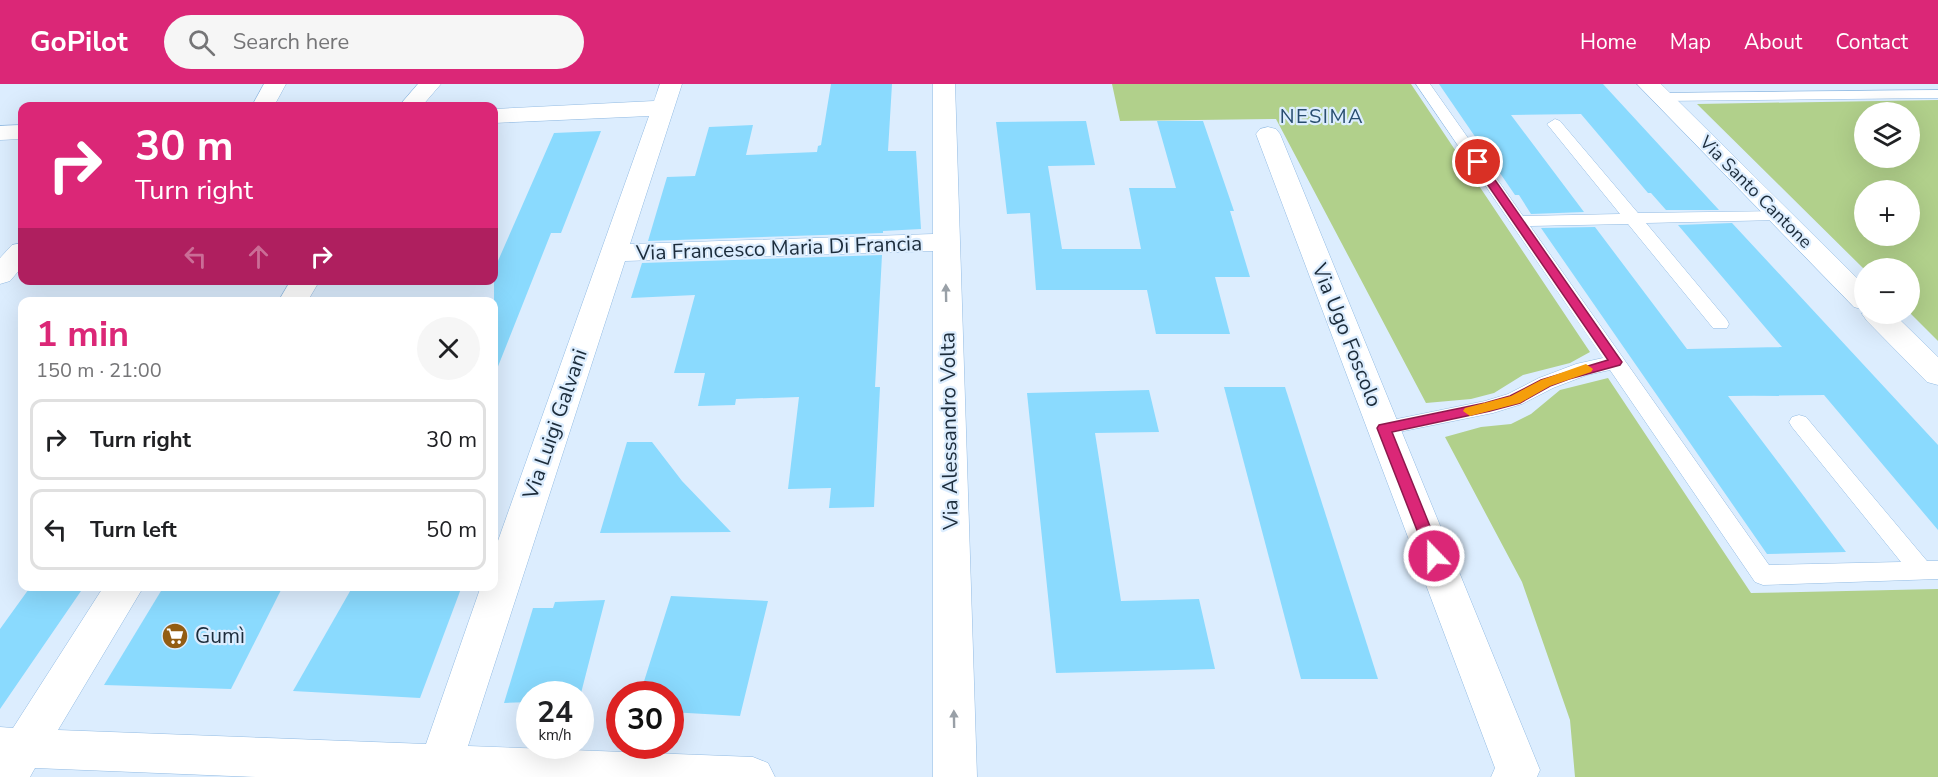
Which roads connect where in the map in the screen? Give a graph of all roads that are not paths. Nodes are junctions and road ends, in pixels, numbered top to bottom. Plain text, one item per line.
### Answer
1 (275, 84) edge
2 (430, 84) edge
3 (944, 84) edge
4 (1424, 84) edge
5 (1727, 84) edge
6 (1655, 91) edge
7 (1938, 94) edge
8 (667, 96) edge
9 (1740, 96) junction
10 (265, 102) edge
11 (414, 102) edge
12 (498, 116) edge
13 (1555, 124) dead end
14 (18, 132) edge
15 (0, 133) edge
16 (1268, 134) dead end
17 (1779, 215) junction
18 (1633, 218) junction
19 (1518, 221) junction
20 (0, 236) edge
21 (18, 239) edge
22 (945, 242) junction
23 (613, 254) junction
24 (18, 256) edge
25 (0, 275) edge
26 (1854, 291) edge
27 (1720, 324) dead end
28 (1887, 324) edge
29 (1616, 362) junction
30 (1938, 375) edge
31 (1799, 422) dead end
32 (1384, 428) junction
33 (1930, 571) edge
34 (122, 591) edge
35 (10, 757) edge
36 (440, 764) junction
37 (1516, 773) edge
38 (753, 777) edge
39 (955, 777) edge

1 - 10 street
2 - 11 street
3 - 22 street, Via Alessandro Volta
4 - 19 lane
5 - 9 lane
6 - 9 lane
6 - 17 street, Via Santo Cantone
7 - 9 lane
8 - 12 street
8 - 23 street, Via Luigi Galvani
13 - 18 lane
14 - 15 street
16 - 32 street, Via Ugo Foscolo
17 - 18 lane
17 - 26 street, Via Santo Cantone
18 - 19 lane
18 - 27 lane
19 - 29 lane
20 - 21 street
22 - 23 street, Via Francesco Maria Di Francia
39 -> 22 street, Via Alessandro Volta
23 - 36 street, Via Luigi Galvani
24 - 25 street
28 - 30 street
29 - 32 lane
29 - 33 lane
31 - 33 lane
32 - 37 street, Via Ugo Foscolo
34 - 35 street
35 - 36 street
36 - 38 street

